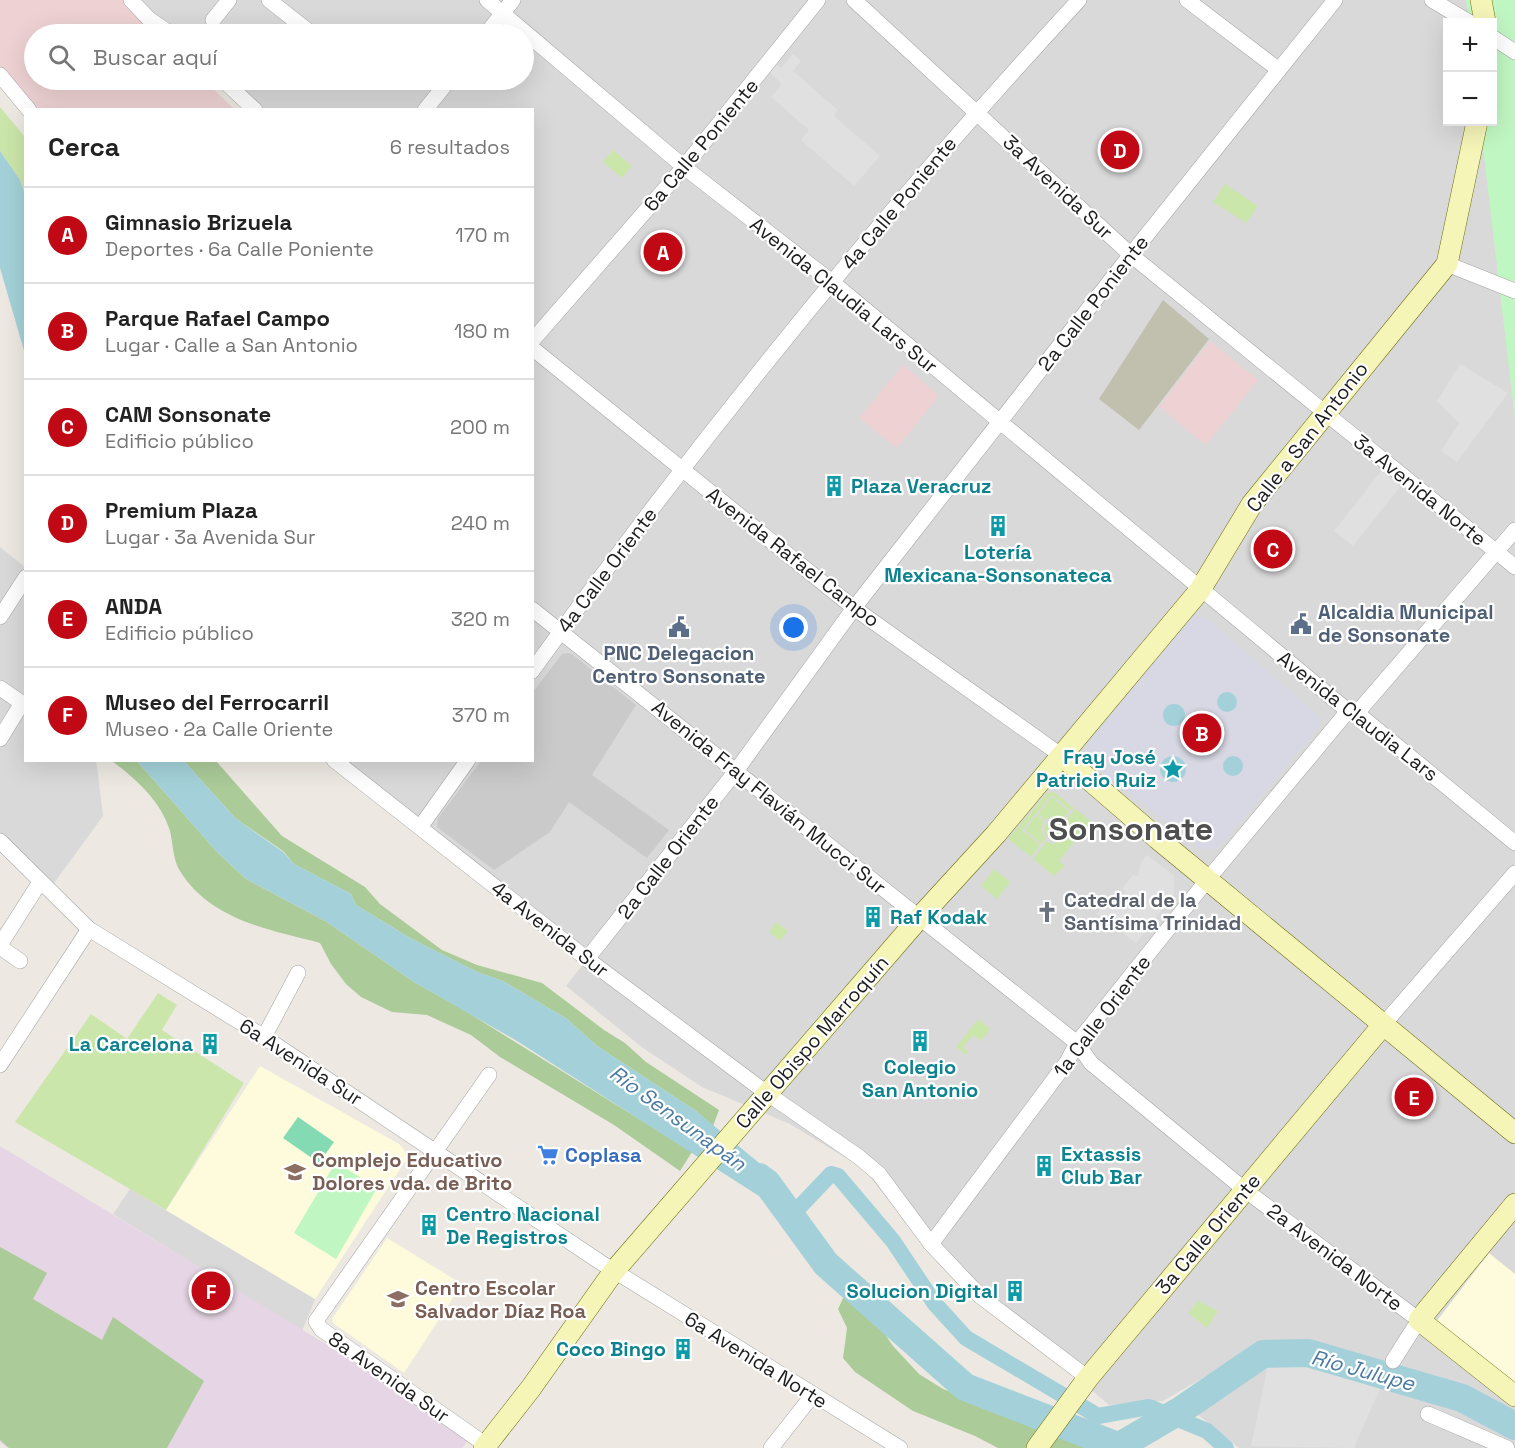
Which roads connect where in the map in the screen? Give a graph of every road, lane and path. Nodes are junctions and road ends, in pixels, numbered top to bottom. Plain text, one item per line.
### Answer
1 (131, 0) edge
2 (230, 0) edge
3 (269, 0) edge
4 (488, 0) edge
5 (513, 0) edge
6 (818, 0) edge
7 (854, 0) edge
8 (1079, 0) edge
9 (1187, 0) edge
10 (1335, 0) edge
11 (1432, 0) edge
12 (1481, 0) edge
13 (503, 13) junction
14 (1462, 18) edge
15 (1484, 18) edge
16 (213, 20) dead end
17 (156, 24) edge
18 (299, 24) edge
19 (494, 24) edge
20 (516, 24) edge
21 (534, 39) edge
22 (1497, 40) edge
23 (1515, 51) edge
24 (1279, 70) junction
25 (0, 75) edge
26 (234, 90) edge
27 (441, 90) edge
28 (27, 108) edge
29 (253, 108) edge
30 (426, 108) edge
31 (976, 112) junction
32 (1476, 126) edge
33 (684, 167) junction
34 (1131, 255) junction
35 (1447, 264) junction
36 (831, 282) junction
37 (1515, 291) edge
38 (534, 340) edge
39 (534, 350) edge
40 (1325, 412) junction
41 (999, 423) junction
42 (683, 470) junction
43 (1515, 530) edge
44 (1497, 553) junction
45 (1515, 567) edge
46 (24, 580) edge
47 (1200, 590) junction
48 (854, 608) junction
49 (534, 611) edge
50 (0, 617) edge
51 (561, 631) junction
52 (534, 668) edge
53 (0, 688) edge
54 (24, 705) edge
55 (1353, 712) junction
56 (0, 739) edge
57 (1062, 756) junction
58 (337, 762) edge
59 (467, 762) edge
60 (736, 771) junction
61 (421, 826) junction
62 (0, 841) edge
63 (1515, 843) edge
64 (1515, 873) edge
65 (1208, 879) junction
66 (40, 882) junction
67 (920, 917) junction
68 (88, 929) junction
69 (0, 946) edge
70 (587, 959) junction
71 (20, 961) dead end
72 (297, 973) dead end
73 (1383, 1025) junction
74 (264, 1037) junction
75 (1077, 1043) junction
76 (0, 1065) edge
77 (489, 1075) dead end
78 (768, 1094) junction
79 (1515, 1133) edge
80 (435, 1150) junction
81 (1245, 1190) junction
82 (1515, 1204) edge
83 (931, 1244) junction
84 (614, 1271) junction
85 (1419, 1320) junction
86 (1393, 1361) dead end
87 (1084, 1385) junction
88 (812, 1395) junction
89 (1515, 1396) edge
90 (1428, 1414) dead end
91 (485, 1446) edge
92 (771, 1448) edge
93 (900, 1448) edge
94 (1037, 1448) edge
95 (1507, 1448) edge

1 - 17 street
2 - 16 street
3 - 18 street
4 - 13 street, Avenida Claudia Lars Sur
5 - 13 street
6 - 33 street, 6a Calle Poniente
7 - 31 street, 3a Avenida Sur
8 - 31 street, 4a Calle Poniente
9 - 24 street
10 - 24 street, 2a Calle Poniente
11 - 14 street
12 - 15 main road
13 - 19 street
13 - 20 street, Avenida Claudia Lars Sur
21 - 33 street, Avenida Claudia Lars Sur
22 - 23 street
24 - 34 street, 2a Calle Poniente
25 - 28 street
26 - 29 street
27 - 30 street
31 - 34 street, 3a Avenida Sur
31 - 36 street, 4a Calle Poniente
32 - 35 main road, Calle a San Antonio
33 - 36 street, Avenida Claudia Lars Sur
33 - 38 street, 6a Calle Poniente
34 - 40 street, 3a Avenida Sur
34 - 41 street, 2a Calle Poniente
35 - 37 street
35 - 40 main road, Calle a San Antonio
36 - 41 street, Avenida Claudia Lars Sur
36 - 42 street, 4a Calle Poniente
39 - 42 street, Avenida Rafael Campo
40 - 44 street, 3a Avenida Norte
40 - 47 main road, Calle a San Antonio
41 - 47 street, Avenida Claudia Lars Sur
41 - 48 street, 2a Calle Poniente
42 - 48 street, Avenida Rafael Campo
42 - 51 street, 4a Calle Oriente
43 - 44 street, 1a Calle Oriente
44 - 45 street, 3a Avenida Norte
44 - 55 street, 1a Calle Oriente
46 - 50 street
47 - 55 street, Avenida Claudia Lars
47 - 57 main road, Calle a San Antonio
48 - 57 street, Avenida Rafael Campo
48 - 60 street, 2a Calle Oriente
49 - 51 street, Avenida Fray Flavián Mucci Sur
51 - 52 street, 4a Calle Oriente
51 - 60 street, Avenida Fray Flavián Mucci Sur
53 - 54 street
54 - 56 street
55 - 63 street, Avenida Claudia Lars
55 - 65 street, 1a Calle Oriente
57 - 65 main road
57 - 67 main road, Calle Obispo Marroquín
58 - 61 street, 4a Avenida Sur
59 - 61 street
60 - 67 street, Avenida Fray Flavián Mucci Sur
60 - 70 street, 2a Calle Oriente
61 - 70 street, 4a Avenida Sur
62 - 66 street, 6a Avenida Sur
64 - 73 street
65 - 73 main road
65 - 75 street, 1a Calle Oriente
66 - 68 street, 6a Avenida Sur
66 - 69 street
67 - 75 street, 2a Avenida Norte
67 - 78 main road, Calle Obispo Marroquín
68 - 74 street, 6a Avenida Sur
68 - 76 street
69 - 71 street
70 - 78 street, 4a Avenida Sur
72 - 74 street
73 - 79 main road
73 - 81 main road, 3a Calle Oriente
74 - 80 street, 6a Avenida Sur
75 - 81 street, 2a Avenida Norte
75 - 83 street, 1a Calle Oriente
77 - 80 street
78 - 83 street, 4a Avenida Sur
78 - 84 main road, Calle Obispo Marroquín
80 - 84 street, 6a Avenida Sur
80 - 91 street, 8a Avenida Sur
81 - 85 street, 2a Avenida Norte
81 - 87 main road, 3a Calle Oriente
82 - 85 main road
83 - 87 street, 4a Avenida Sur
84 - 88 street, 6a Avenida Norte
84 - 91 main road, Calle Obispo Marroquín
85 - 86 street
85 - 89 main road
87 - 94 main road, 3a Calle Oriente
88 - 92 street
88 - 93 street, 6a Avenida Norte
90 - 95 street

